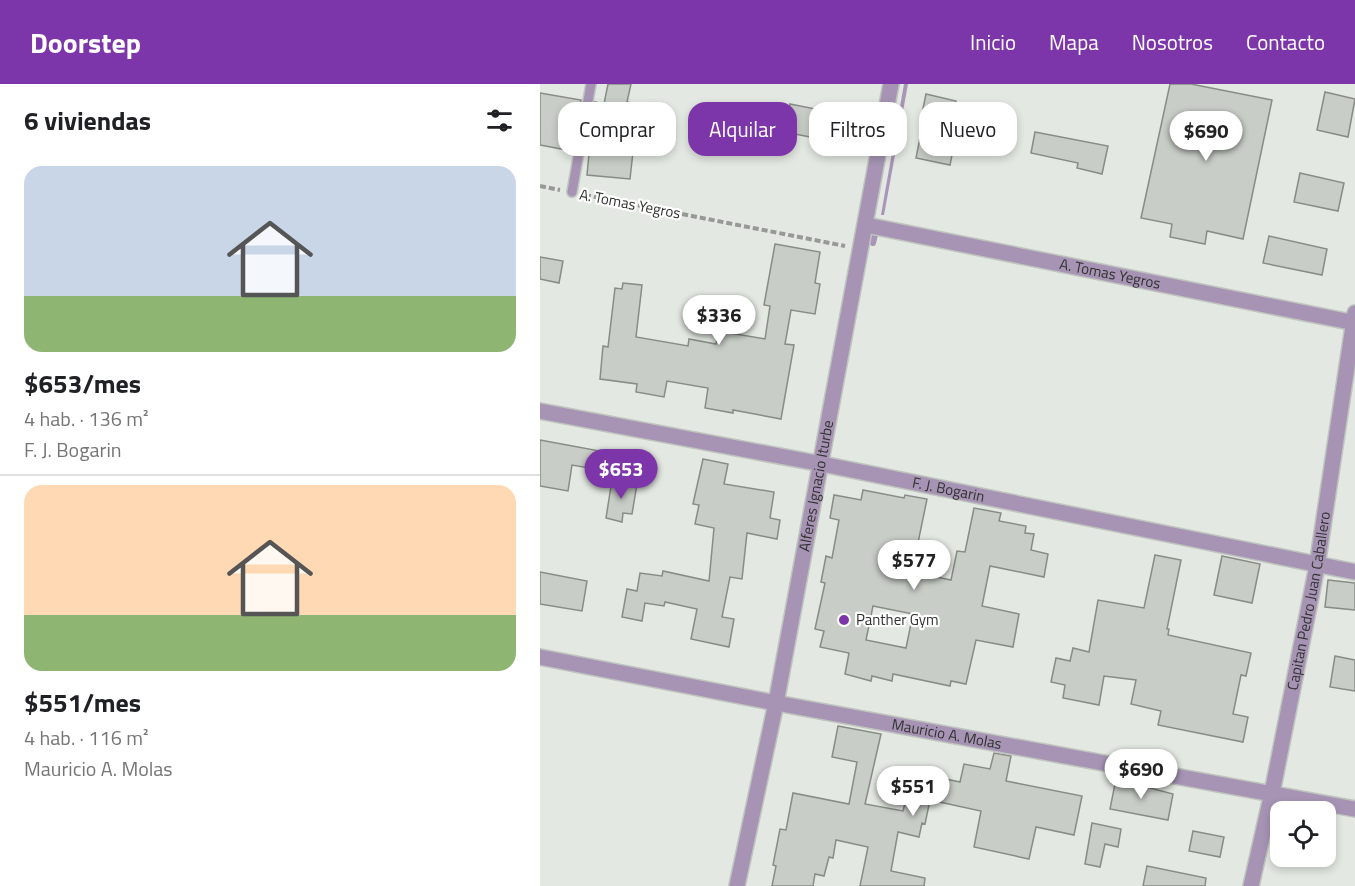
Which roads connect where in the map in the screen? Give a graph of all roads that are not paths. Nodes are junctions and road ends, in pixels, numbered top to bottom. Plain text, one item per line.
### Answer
1 (579, 84) edge
2 (891, 84) edge
3 (591, 85) edge
4 (572, 192) road end
5 (866, 225) junction
6 (1354, 320) edge
7 (540, 411) edge
8 (822, 464) junction
9 (1317, 566) junction
10 (1355, 572) edge
11 (540, 657) edge
12 (776, 703) junction
13 (1272, 792) junction
14 (1355, 809) edge
15 (737, 886) edge
16 (1251, 886) edge

1 - 3 lane
2 - 5 street, Alferes Ignacio Iturbe
3 - 4 lane
5 - 6 street, A. Tomas Yegros
5 - 8 street, Alferes Ignacio Iturbe
6 - 9 street, Capitan Pedro Juan Caballero
7 - 8 street, F. J. Bogarin
8 - 9 street, F. J. Bogarin
8 - 12 street, Alferes Ignacio Iturbe
9 - 10 street, F. J. Bogarin
9 - 13 street, Capitan Pedro Juan Caballero
11 - 12 street, Mauricio A. Molas
12 - 13 street, Mauricio A. Molas
12 - 15 street, Alferes Ignacio Iturbe
13 - 14 street, Mauricio A. Molas
13 - 16 street, Capitan Pedro Juan Caballero

